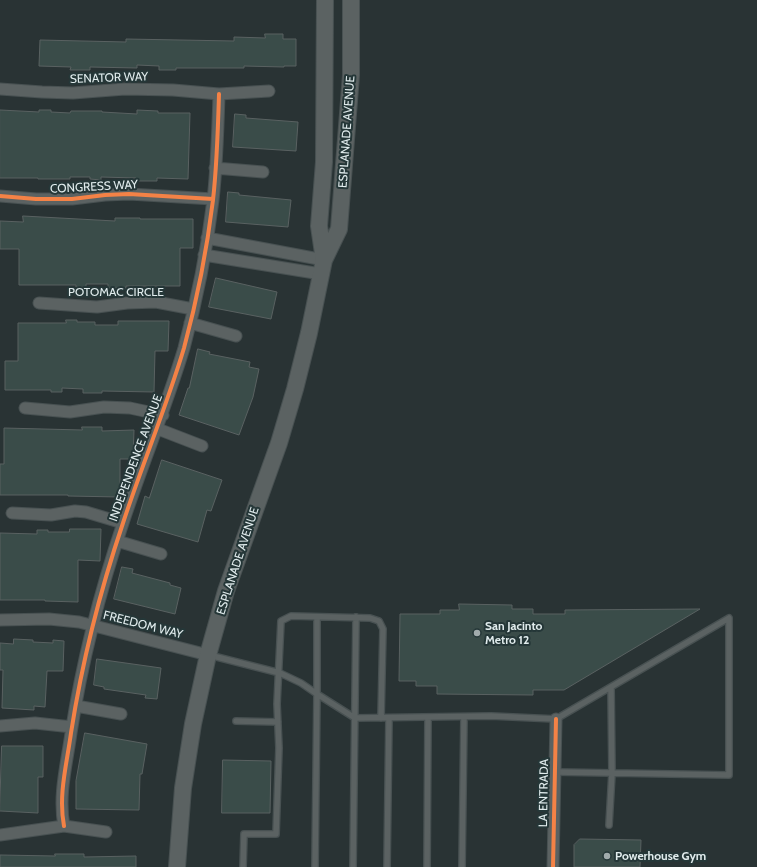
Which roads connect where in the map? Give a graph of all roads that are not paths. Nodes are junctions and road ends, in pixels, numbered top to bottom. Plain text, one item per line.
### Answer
1 (325, 0) edge
2 (351, 0) edge
3 (0, 89) edge
4 (269, 91) dead end
5 (219, 94) junction
6 (215, 168) junction
7 (264, 172) dead end
8 (0, 196) edge
9 (213, 199) junction
10 (207, 238) junction
11 (204, 255) junction
12 (323, 267) junction
13 (39, 303) dead end
14 (193, 310) junction
15 (190, 323) junction
16 (236, 336) dead end
17 (25, 408) dead end
18 (163, 415) junction
19 (158, 429) junction
20 (202, 446) dead end
21 (12, 513) dead end
22 (123, 523) junction
23 (117, 541) junction
24 (161, 554) dead end
25 (317, 617) junction
26 (356, 617) junction
27 (0, 620) edge
28 (93, 626) junction
29 (208, 655) junction
30 (280, 673) junction
31 (611, 687) junction
32 (317, 694) junction
33 (76, 706) junction
34 (121, 714) dead end
35 (464, 717) junction
36 (355, 718) junction
37 (381, 718) junction
38 (389, 718) junction
39 (428, 718) junction
40 (556, 719) junction
41 (236, 721) dead end
42 (278, 722) junction
43 (0, 726) edge
44 (72, 727) junction
45 (555, 772) junction
46 (612, 773) junction
47 (609, 825) dead end
48 (64, 826) junction
49 (106, 832) dead end
50 (0, 835) edge
51 (177, 867) edge
52 (243, 867) edge
53 (315, 867) edge
54 (353, 867) edge
55 (387, 867) edge
56 (427, 867) edge
57 (462, 867) edge
58 (553, 867) edge

1 - 12 main road, ESPLANADE AVENUE
2 - 12 main road, ESPLANADE AVENUE
3 - 5 street, SENATOR WAY
4 - 5 street, SENATOR WAY
5 - 6 street, INDEPENDENCE AVENUE
6 - 7 street
6 - 9 street, INDEPENDENCE AVENUE
8 - 9 street, CONGRESS WAY
9 - 10 street, INDEPENDENCE AVENUE
10 - 11 street, INDEPENDENCE AVENUE
10 - 12 street
11 - 12 street
11 - 14 street, INDEPENDENCE AVENUE
12 - 29 main road, ESPLANADE AVENUE
13 - 14 street, POTOMAC CIRCLE
14 - 15 street, INDEPENDENCE AVENUE
15 - 16 street
15 - 18 street, INDEPENDENCE AVENUE
17 - 18 street
18 - 19 street, INDEPENDENCE AVENUE
19 - 20 street
19 - 22 street, INDEPENDENCE AVENUE
21 - 22 street
22 - 23 street, INDEPENDENCE AVENUE
23 - 24 street
23 - 28 street, INDEPENDENCE AVENUE
25 - 26 lane
25 - 30 lane
25 - 32 lane
26 - 36 lane
26 - 37 lane
27 - 28 street, FREEDOM WAY
28 - 29 street, FREEDOM WAY
28 - 33 street, INDEPENDENCE AVENUE
29 - 30 lane
29 - 51 main road, ESPLANADE AVENUE
30 - 32 lane
30 - 42 lane
31 - 40 lane
31 - 46 lane
31 - 46 lane
32 - 36 lane
32 - 53 lane
33 - 34 street
33 - 44 street, INDEPENDENCE AVENUE
35 - 39 lane
35 - 40 lane
35 - 57 lane
36 - 37 lane
36 - 54 lane
37 - 38 lane
38 - 39 lane
38 - 55 lane
39 - 56 lane
40 - 45 street, LA ENTRADA
41 - 42 lane
42 - 52 lane
43 - 44 street
44 - 48 street, INDEPENDENCE AVENUE
45 - 46 lane
45 - 58 street, LA ENTRADA
46 - 47 lane
48 - 49 street
48 - 50 street

